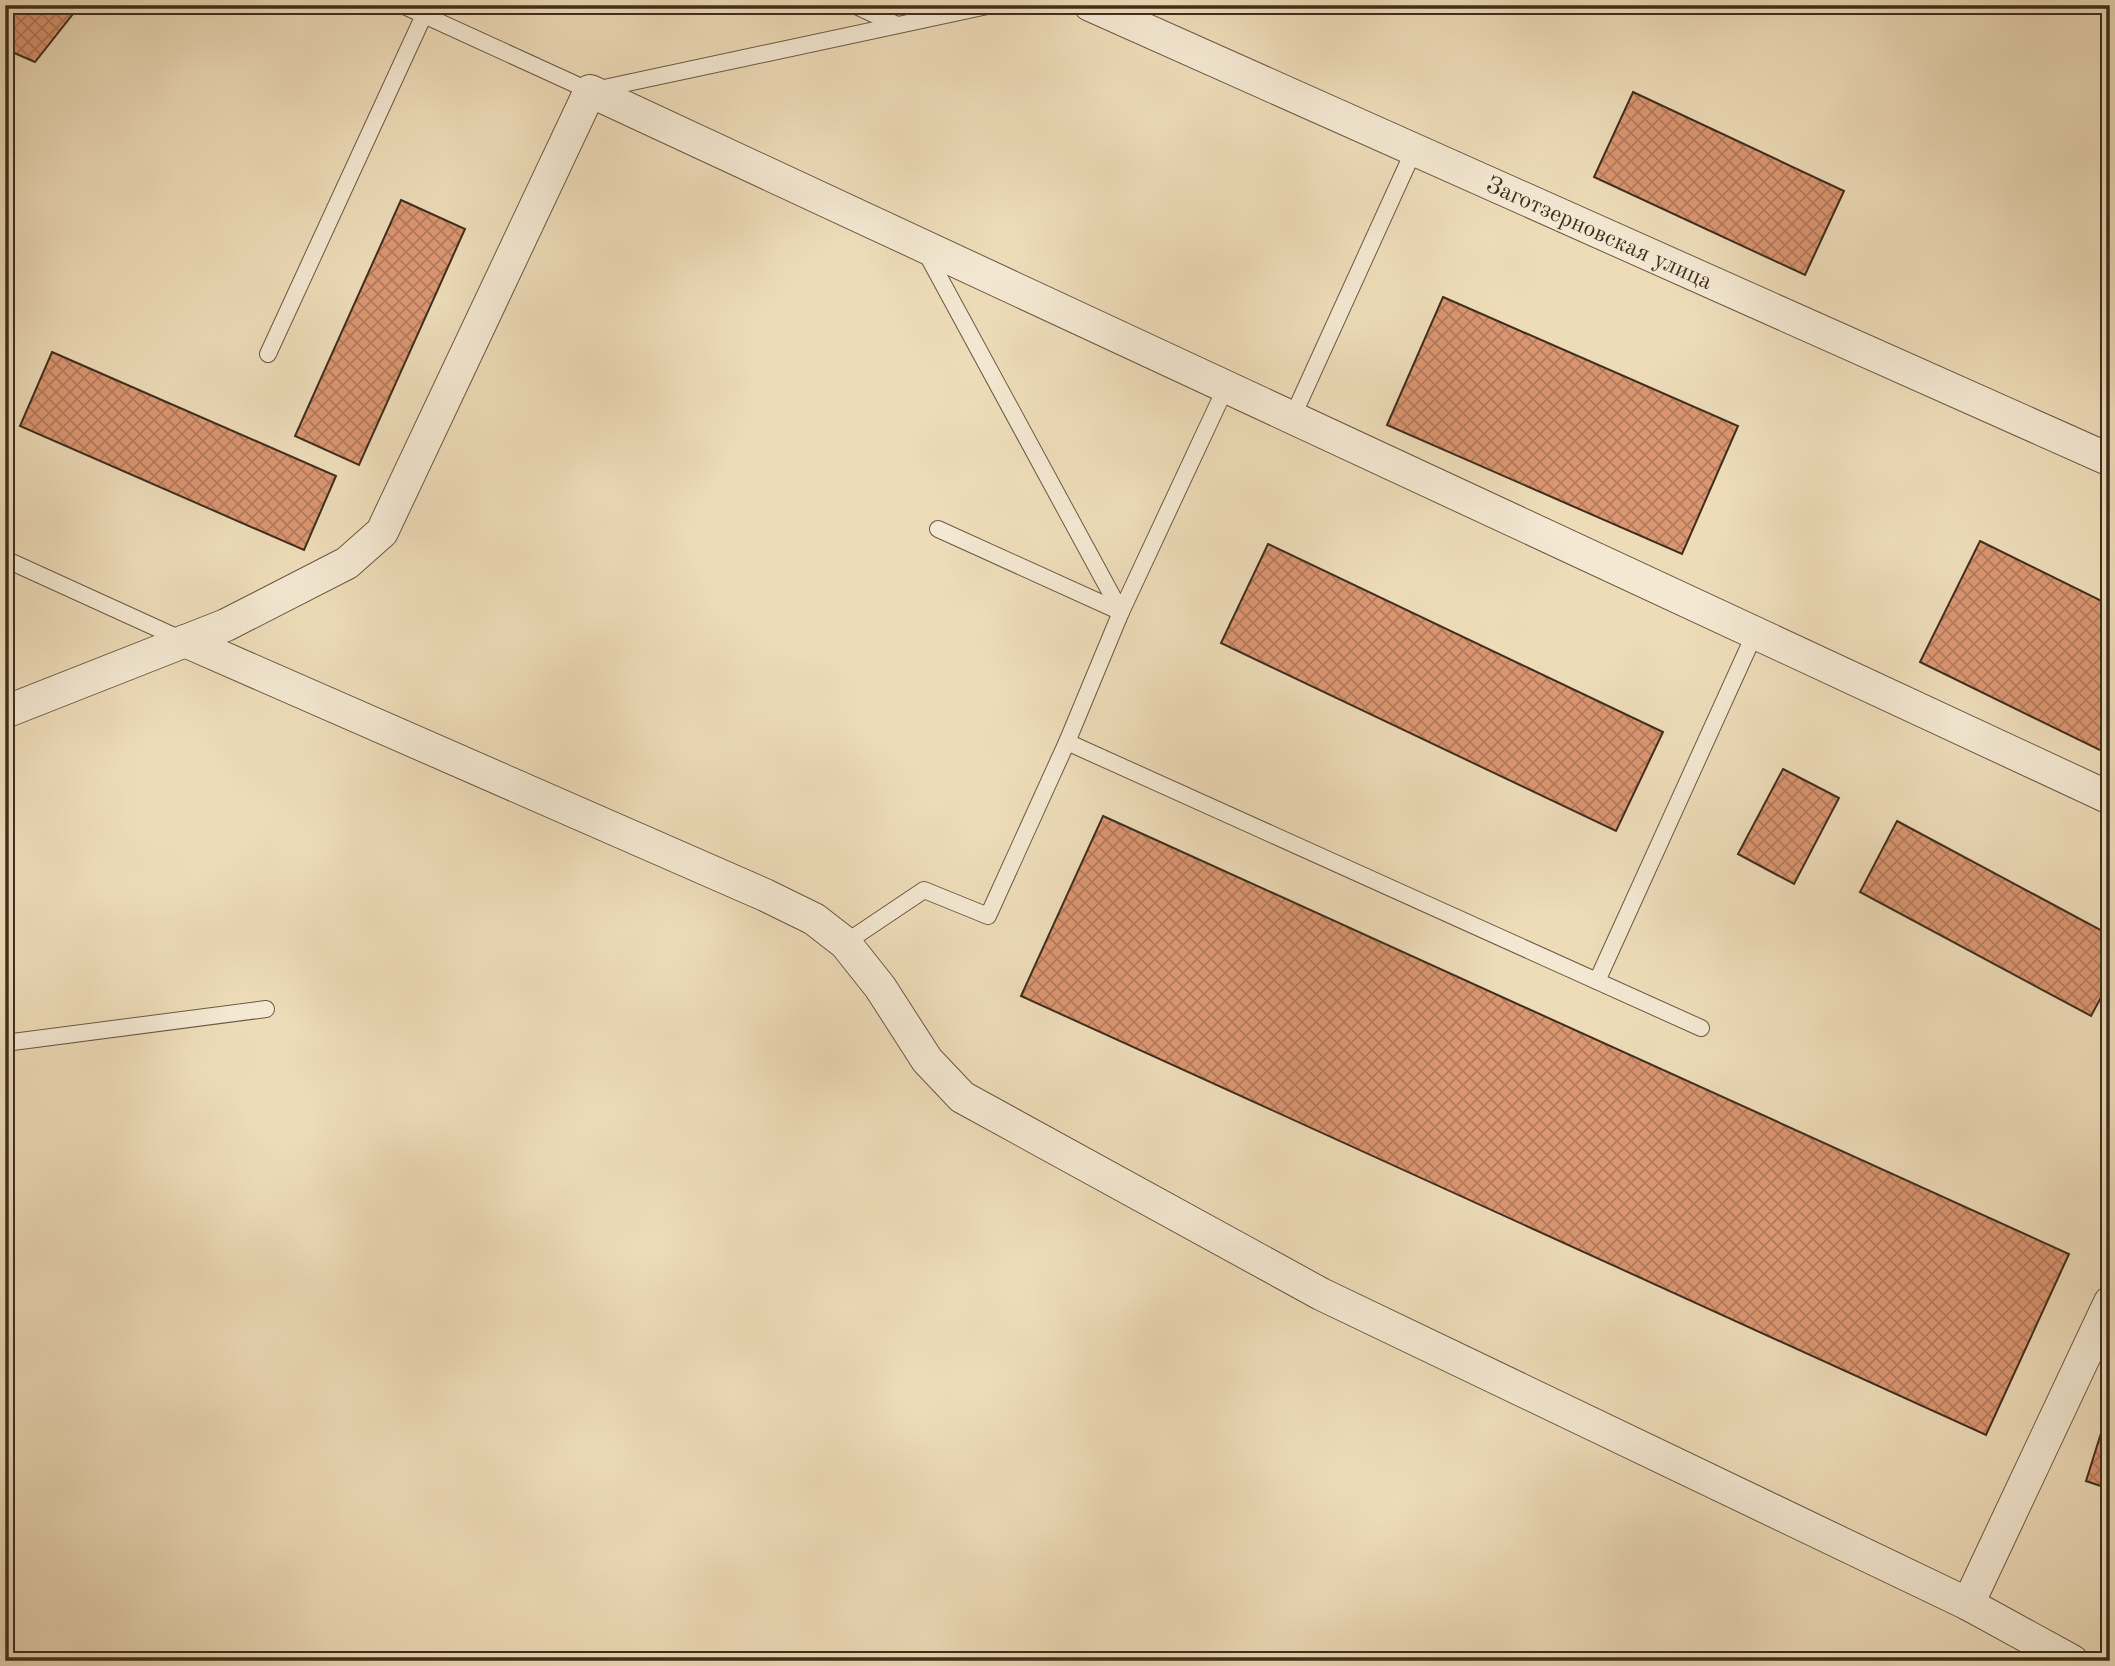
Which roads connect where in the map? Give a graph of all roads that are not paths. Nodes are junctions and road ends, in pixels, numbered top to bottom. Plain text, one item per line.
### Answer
1 (402, 5) edge
2 (855, 5) edge
3 (992, 5) edge
4 (1090, 5) edge
5 (424, 15) junction
6 (897, 25) junction
7 (590, 91) junction
8 (1414, 150) junction
9 (922, 246) junction
10 (268, 354) dead end
11 (1226, 387) junction
12 (1292, 418) junction
13 (2110, 460) edge
14 (938, 529) dead end
15 (5, 559) edge
16 (1121, 612) junction
17 (1755, 633) junction
18 (185, 641) junction
19 (5, 712) edge
20 (1067, 742) junction
21 (2110, 798) edge
22 (845, 943) junction
23 (1597, 981) junction
24 (266, 1009) dead end
25 (1701, 1028) dead end
26 (5, 1043) edge
27 (2110, 1302) edge
28 (1968, 1604) junction
29 (2072, 1661) edge

1 - 5 lane
2 - 6 lane
3 - 6 lane
4 - 8 street, Заготзерновская улица
5 - 7 lane
5 - 10 lane
6 - 7 lane
7 - 9 street
7 - 18 street
8 - 12 lane
8 - 13 street, Заготзерновская улица
9 - 11 street
9 - 16 lane
11 - 12 street
11 - 16 lane
12 - 17 street
14 - 16 lane
15 - 18 lane
16 - 20 lane
17 - 21 street
17 - 23 lane
18 - 19 street
18 - 22 street
20 - 22 lane
20 - 23 lane
22 - 28 street
23 - 25 lane
24 - 26 lane
27 - 28 street
28 - 29 street

